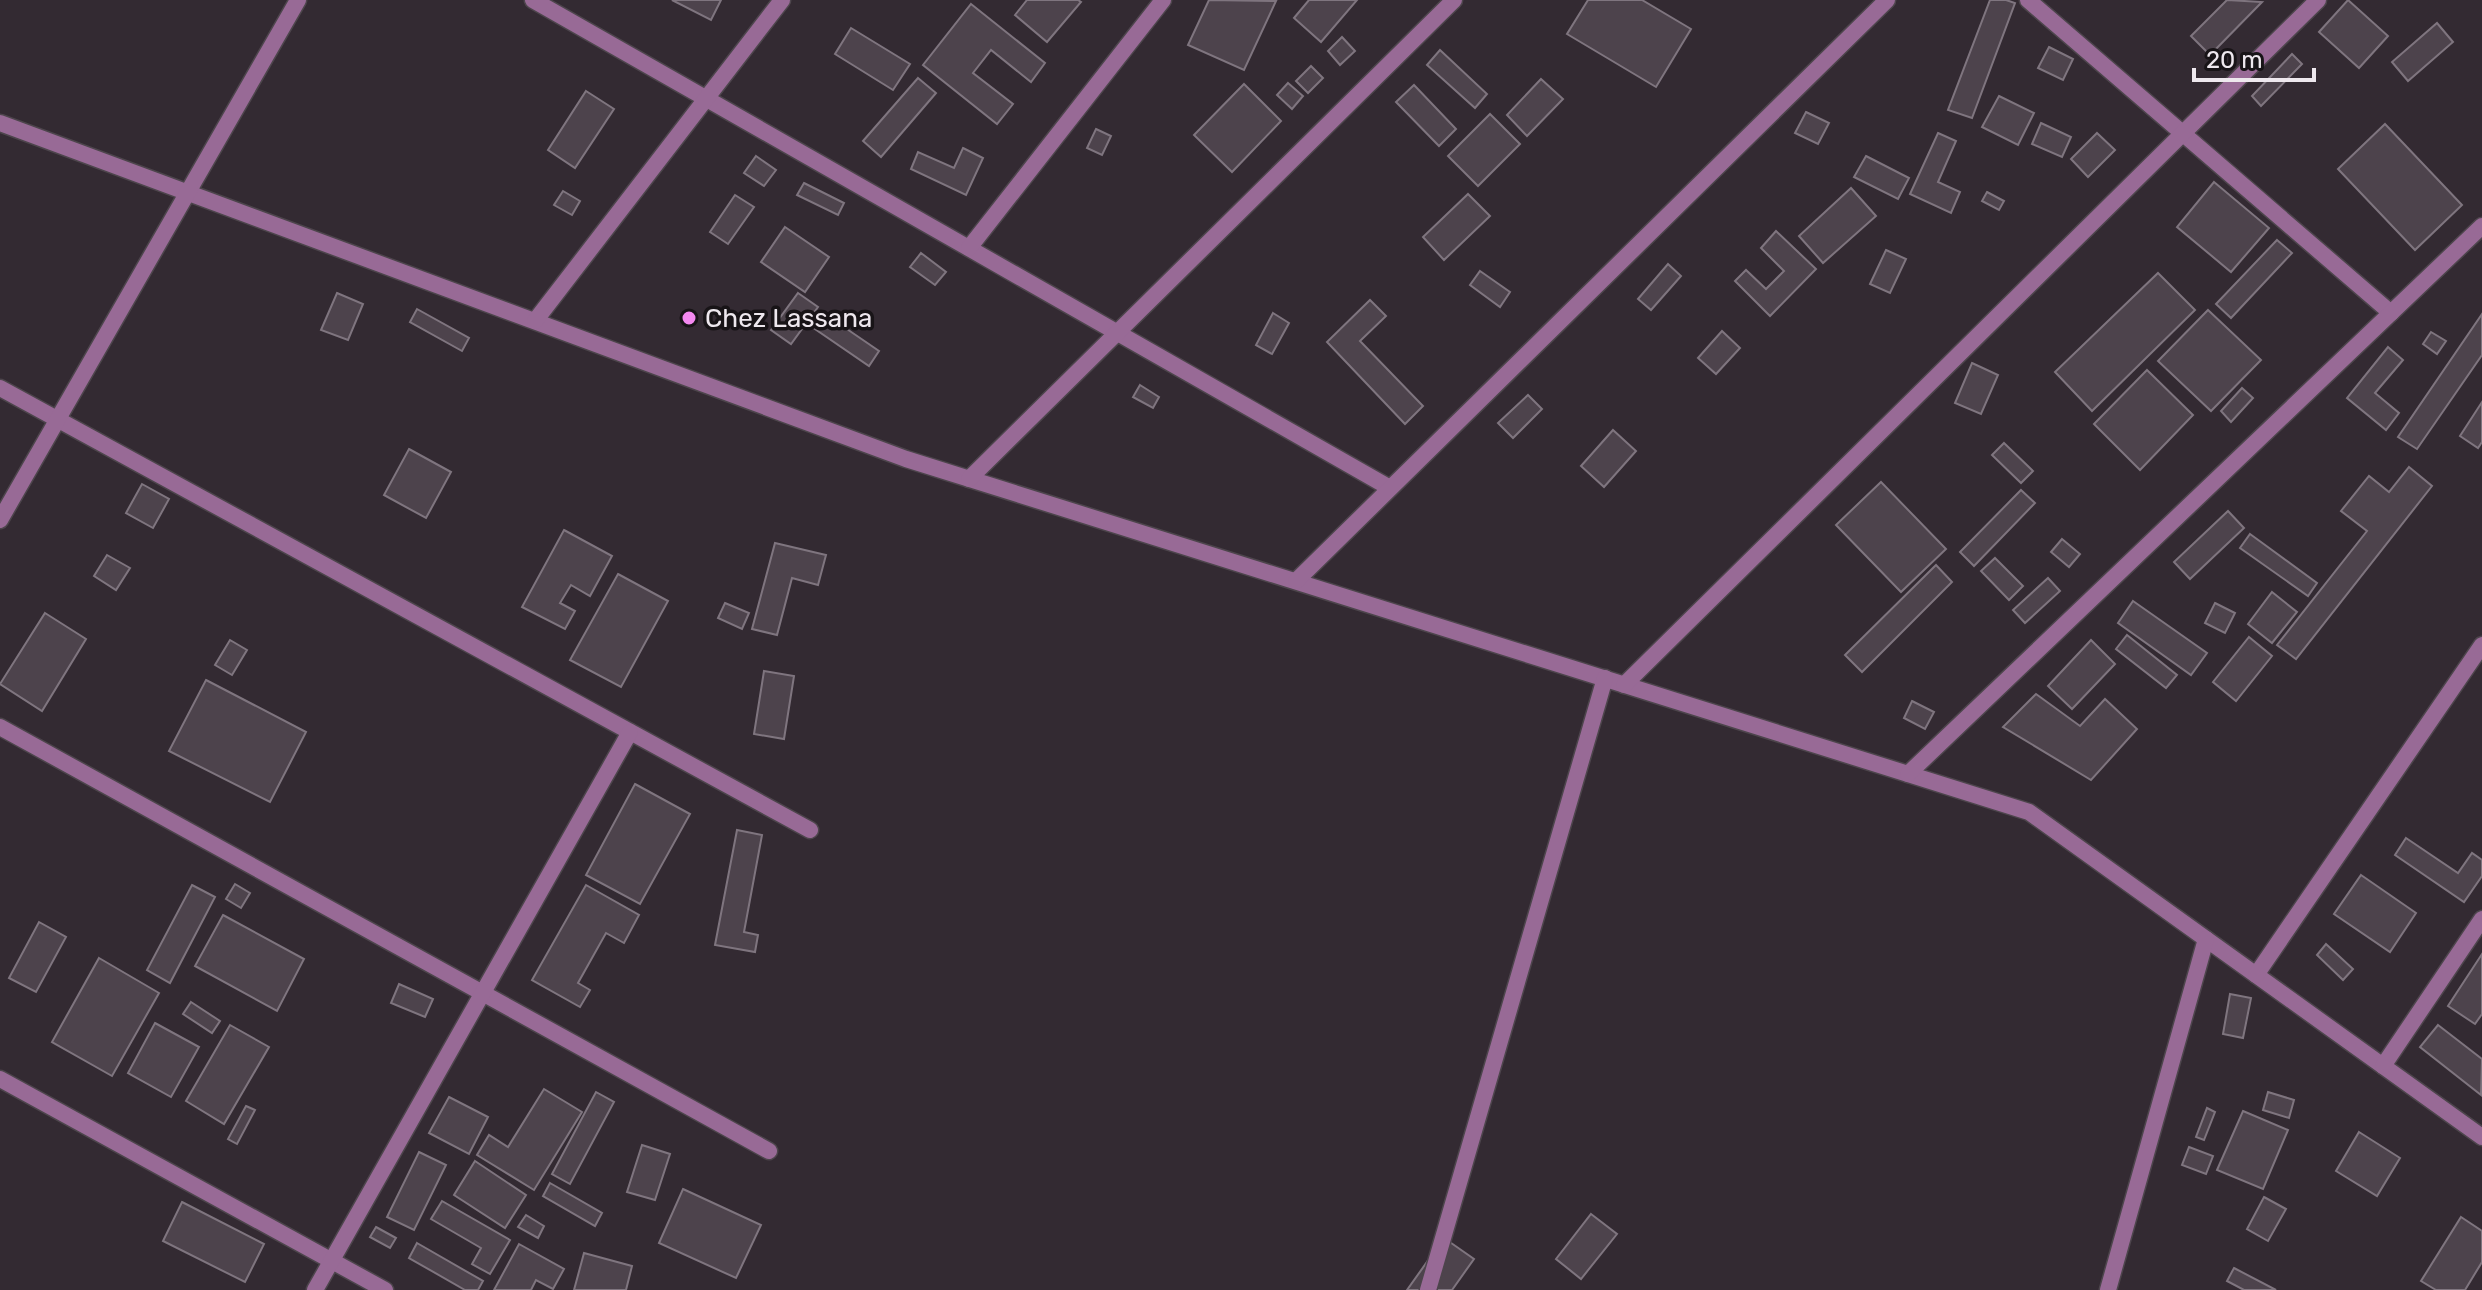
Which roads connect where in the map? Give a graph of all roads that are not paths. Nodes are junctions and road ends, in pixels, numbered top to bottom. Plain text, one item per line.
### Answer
1 (298, 0) edge
2 (533, 0) edge
3 (782, 0) edge
4 (1163, 0) edge
5 (1454, 0) edge
6 (1887, 0) edge
7 (2028, 0) edge
8 (2318, 0) edge
9 (707, 98) junction
10 (0, 123) edge
11 (2183, 133) junction
12 (188, 193) junction
13 (2482, 226) edge
14 (969, 248) junction
15 (2391, 313) junction
16 (535, 321) junction
17 (1117, 332) junction
18 (0, 388) edge
19 (57, 420) junction
20 (969, 479) junction
21 (1390, 488) junction
22 (0, 520) edge
23 (1296, 581) junction
24 (2482, 645) edge
25 (1605, 678) junction
26 (1624, 685) junction
27 (0, 727) edge
28 (630, 732) junction
29 (1908, 774) junction
30 (810, 830) dead end
31 (2482, 919) edge
32 (2206, 939) junction
33 (2256, 975) junction
34 (482, 993) junction
35 (2383, 1066) junction
36 (0, 1079) edge
37 (2482, 1137) edge
38 (769, 1151) dead end
39 (332, 1261) junction
40 (315, 1290) edge
41 (385, 1290) edge
42 (1428, 1290) edge
43 (2108, 1290) edge

1 - 12 street
2 - 9 street
3 - 9 street
4 - 14 street
5 - 17 street
6 - 21 street
7 - 11 street
8 - 11 street
9 - 14 street
9 - 16 street
10 - 12 street
11 - 15 street
11 - 26 street
12 - 16 street
12 - 19 street
13 - 15 street
14 - 17 street
15 - 29 street
16 - 20 street
17 - 20 street
17 - 21 street
18 - 19 street
19 - 22 street
19 - 28 street
20 - 23 street
21 - 23 street
23 - 25 street
24 - 33 street
25 - 26 street
25 - 42 street
26 - 29 street
27 - 34 street
28 - 30 street
28 - 34 street
29 - 32 street
31 - 35 street
32 - 33 street
32 - 43 street
33 - 35 street
34 - 38 street
34 - 39 street
35 - 37 street
36 - 39 street
39 - 40 street
39 - 41 street

